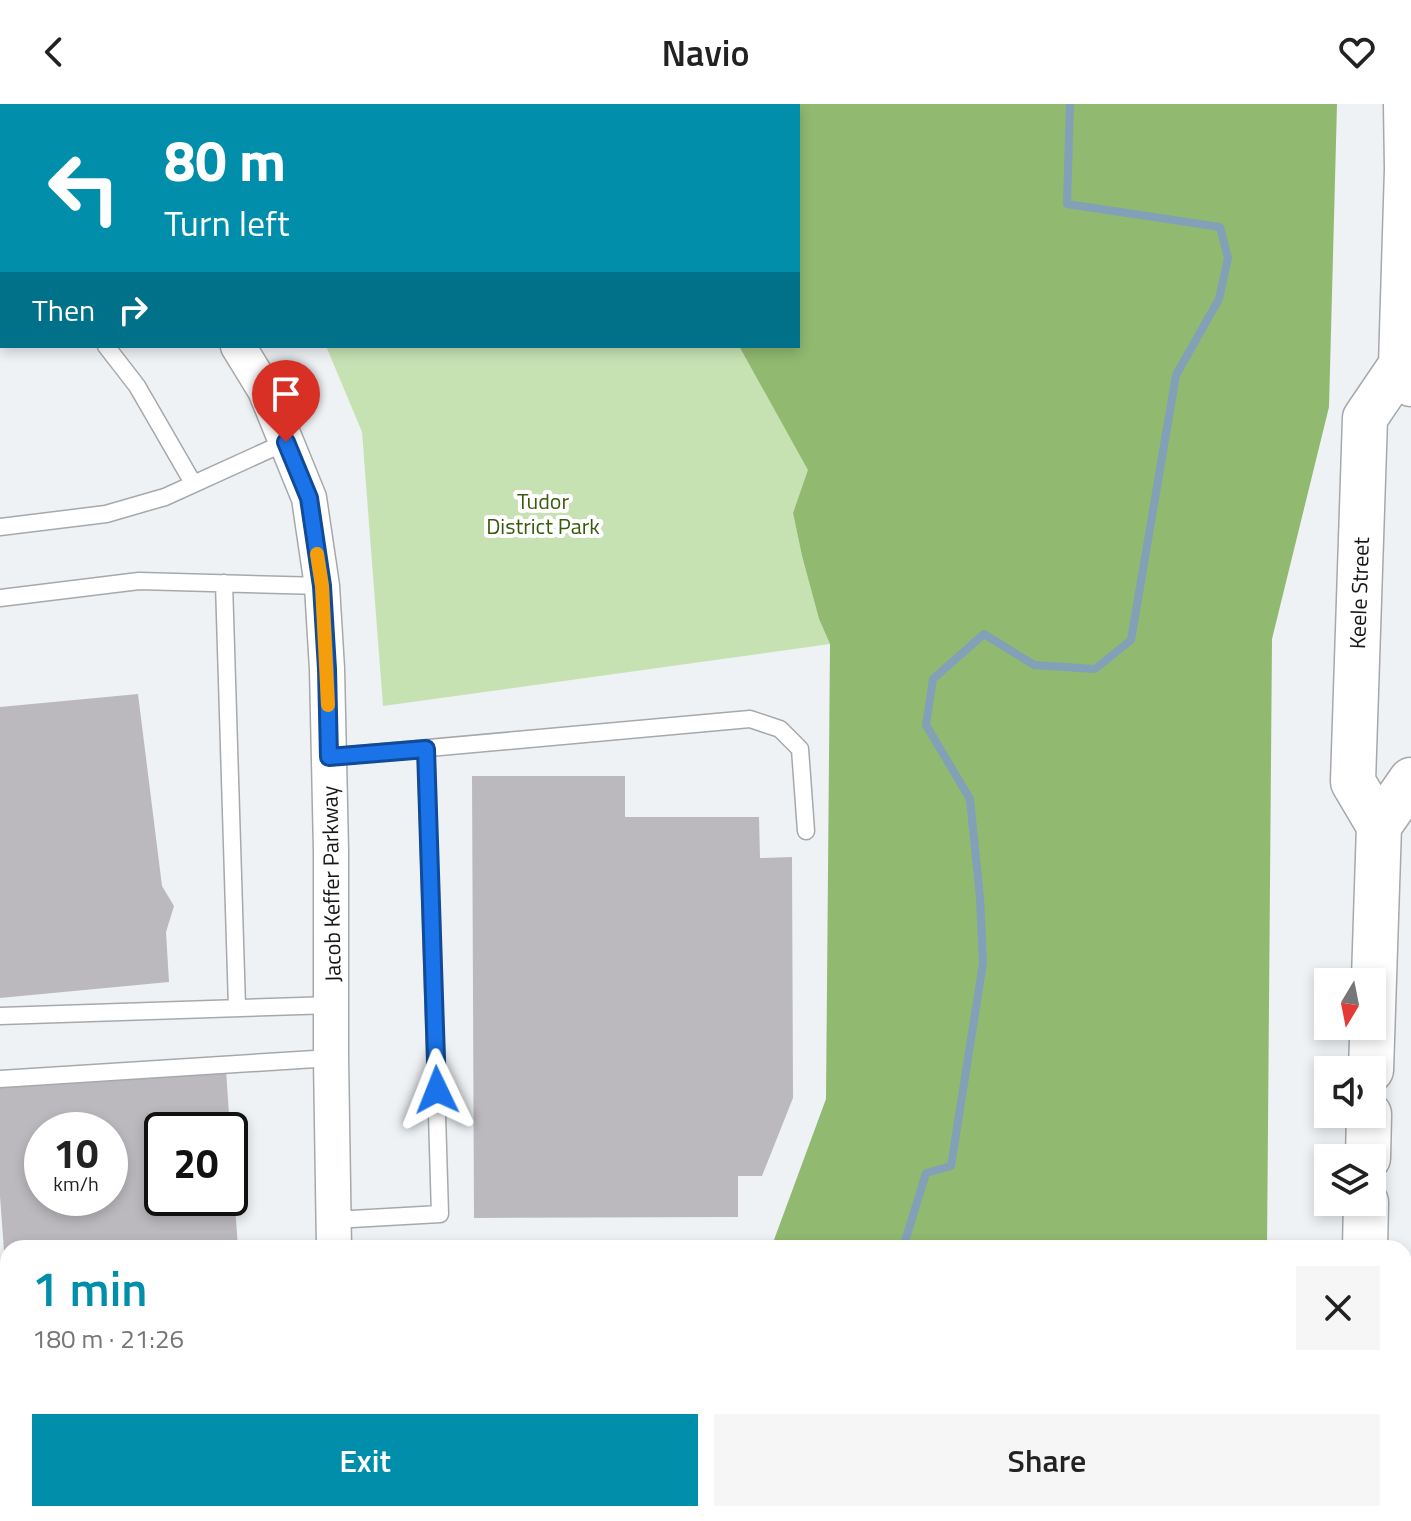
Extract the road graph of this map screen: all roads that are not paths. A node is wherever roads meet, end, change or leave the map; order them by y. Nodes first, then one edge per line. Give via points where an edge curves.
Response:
1 (1406, 104) edge
2 (1409, 169) edge
3 (108, 348) edge
4 (239, 348) edge
5 (1406, 374) edge
6 (286, 442) junction
7 (193, 483) junction
8 (0, 527) edge
9 (224, 583) junction
10 (322, 586) junction
11 (0, 598) edge
12 (426, 749) junction
13 (329, 757) junction
14 (1411, 780) edge
15 (1379, 826) junction
16 (806, 831) dead end
17 (332, 1005) junction
18 (237, 1007) junction
19 (0, 1016) edge
20 (1371, 1056) edge
21 (331, 1058) junction
22 (0, 1079) edge
23 (1366, 1216) edge
24 (334, 1234) edge
25 (1365, 1240) edge

1 - 2 main road, Keele Street
2 - 5 main road, Keele Street
3 - 7 lane via 137,386
4 - 6 street, Jacob Keffer Parkway via 265,390
5 - 15 main road, Keele Street via 1365,418 1353,782
6 - 7 lane
6 - 10 street, Jacob Keffer Parkway via 309,498
7 - 8 lane via 106,514
9 - 10 lane
9 - 11 lane via 139,581
9 - 18 lane
10 - 13 street, Jacob Keffer Parkway
12 - 13 lane
12 - 16 lane via 750,719 780,729 800,749
12 - 24 lane via 440,1214
13 - 17 street, Jacob Keffer Parkway
14 - 15 main road
15 - 20 main road
17 - 18 lane
17 - 21 street, Jacob Keffer Parkway
18 - 19 lane
21 - 22 lane
21 - 24 street, Jacob Keffer Parkway
23 - 25 main road

